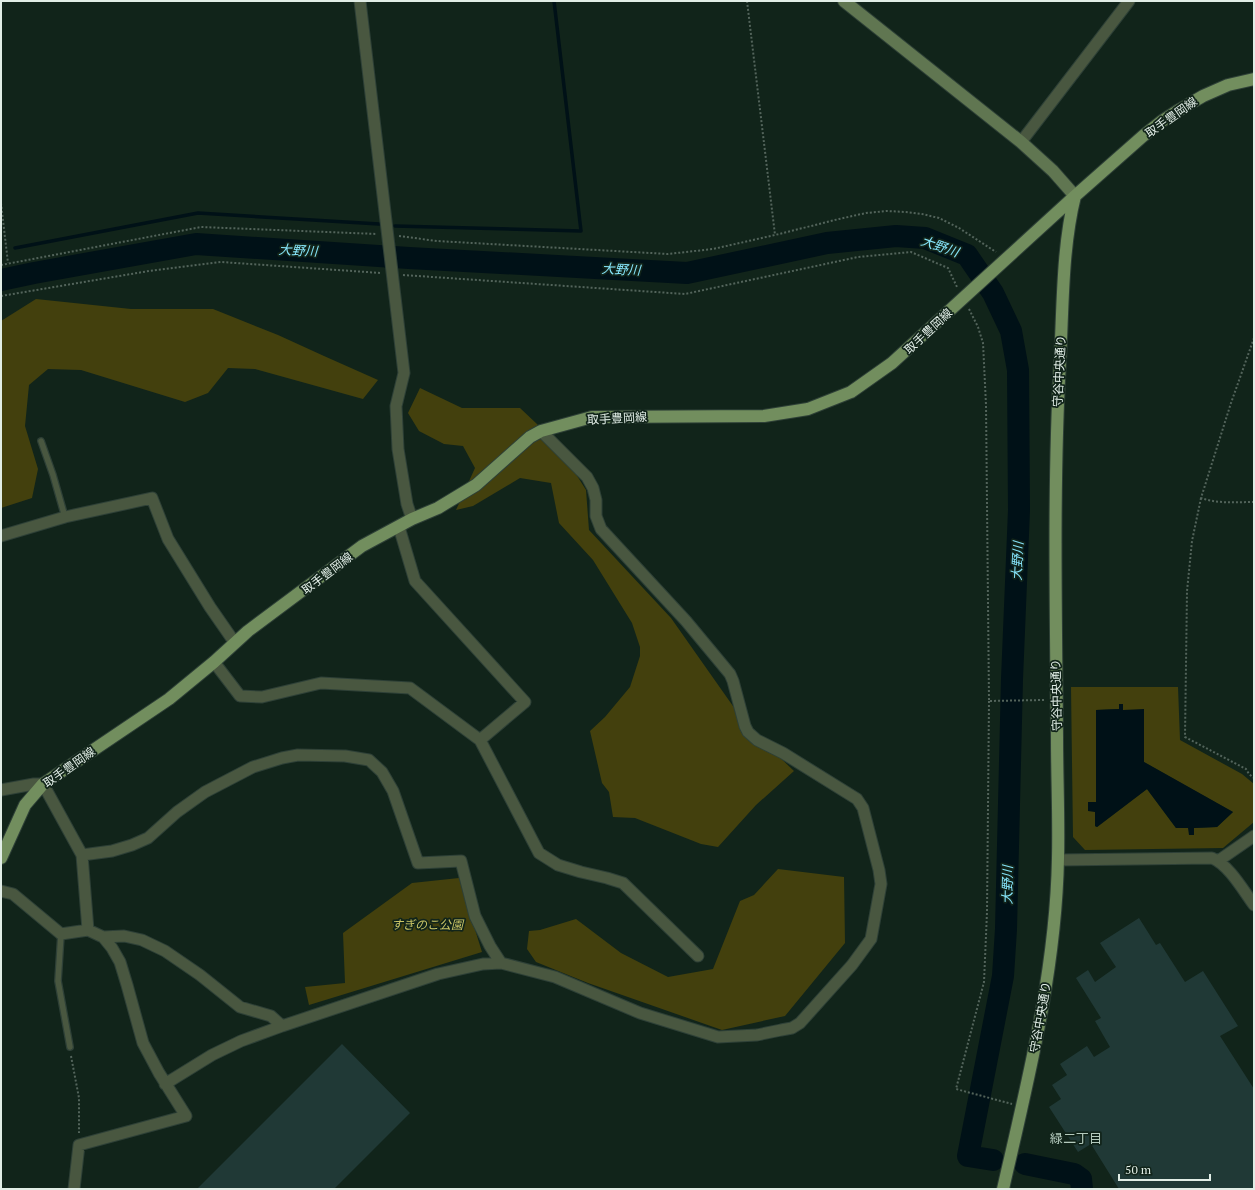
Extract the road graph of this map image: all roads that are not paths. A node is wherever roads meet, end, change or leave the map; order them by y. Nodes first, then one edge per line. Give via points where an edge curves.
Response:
1 (360, 1) edge
2 (844, 1) edge
3 (1129, 1) edge
4 (1254, 79) edge
5 (1021, 142) junction
6 (1075, 196) junction
7 (541, 431) junction
8 (41, 441) dead end
9 (64, 517) junction
10 (412, 519) junction
11 (399, 527) junction
12 (1, 536) edge
13 (235, 643) junction
14 (214, 662) junction
15 (480, 740) junction
16 (43, 784) junction
17 (1, 790) edge
18 (1254, 836) edge
19 (82, 855) junction
20 (1, 858) edge
21 (1058, 860) junction
22 (1218, 861) junction
23 (1, 890) edge
24 (1254, 905) edge
25 (88, 930) junction
26 (61, 934) junction
27 (103, 937) junction
28 (698, 956) dead end
29 (501, 963) junction
30 (282, 1026) junction
31 (70, 1047) road end
32 (165, 1084) junction
33 (74, 1189) edge
34 (1003, 1189) edge

1 - 10 street via 404,373 396,406 398,449
2 - 5 street
3 - 5 street
4 - 6 main road, 取手豊岡線 via 1203,96 1179,110 1143,136
5 - 6 street via 1053,171
6 - 7 main road, 取手豊岡線 via 892,364 851,392 808,408 764,416 592,417
6 - 21 main road, 守谷中央通り via 1064,273 1057,408 1055,532
7 - 10 main road, 取手豊岡線 via 530,437 476,485 438,508
7 - 29 street via 587,477 593,488 596,516 601,529 686,621 730,674 748,732 757,740 783,753 857,799 862,808 881,884 871,939 852,965 800,1023 792,1028 718,1037 640,1013 555,977
8 - 9 lane
9 - 12 street
9 - 13 street via 152,498 168,539
10 - 11 main road, 取手豊岡線
11 - 13 main road, 取手豊岡線 via 362,546
11 - 15 street via 415,581 525,702
13 - 14 main road, 取手豊岡線
14 - 15 street via 240,696 262,697 321,683 410,688
14 - 16 main road, 取手豊岡線 via 169,699
15 - 28 street via 539,853 558,865 623,883
16 - 17 street
16 - 19 street
16 - 20 main road, 取手豊岡線 via 25,805
18 - 22 street
19 - 25 street
19 - 29 street via 132,846 148,838 205,792 253,767 298,755 345,756 368,760 382,772 392,791 418,863 461,861 475,916
21 - 22 street via 1212,858
21 - 34 main road, 守谷中央通り via 1052,950 1031,1069
22 - 24 street via 1236,879
23 - 26 street via 13,894
25 - 26 street
25 - 27 street
26 - 31 lane via 58,981
27 - 30 street via 124,936 142,940 165,951 240,1007 271,1016
27 - 32 street via 120,962 143,1043
29 - 30 street via 438,974
30 - 32 street via 212,1055
32 - 33 street via 186,1116 79,1145

